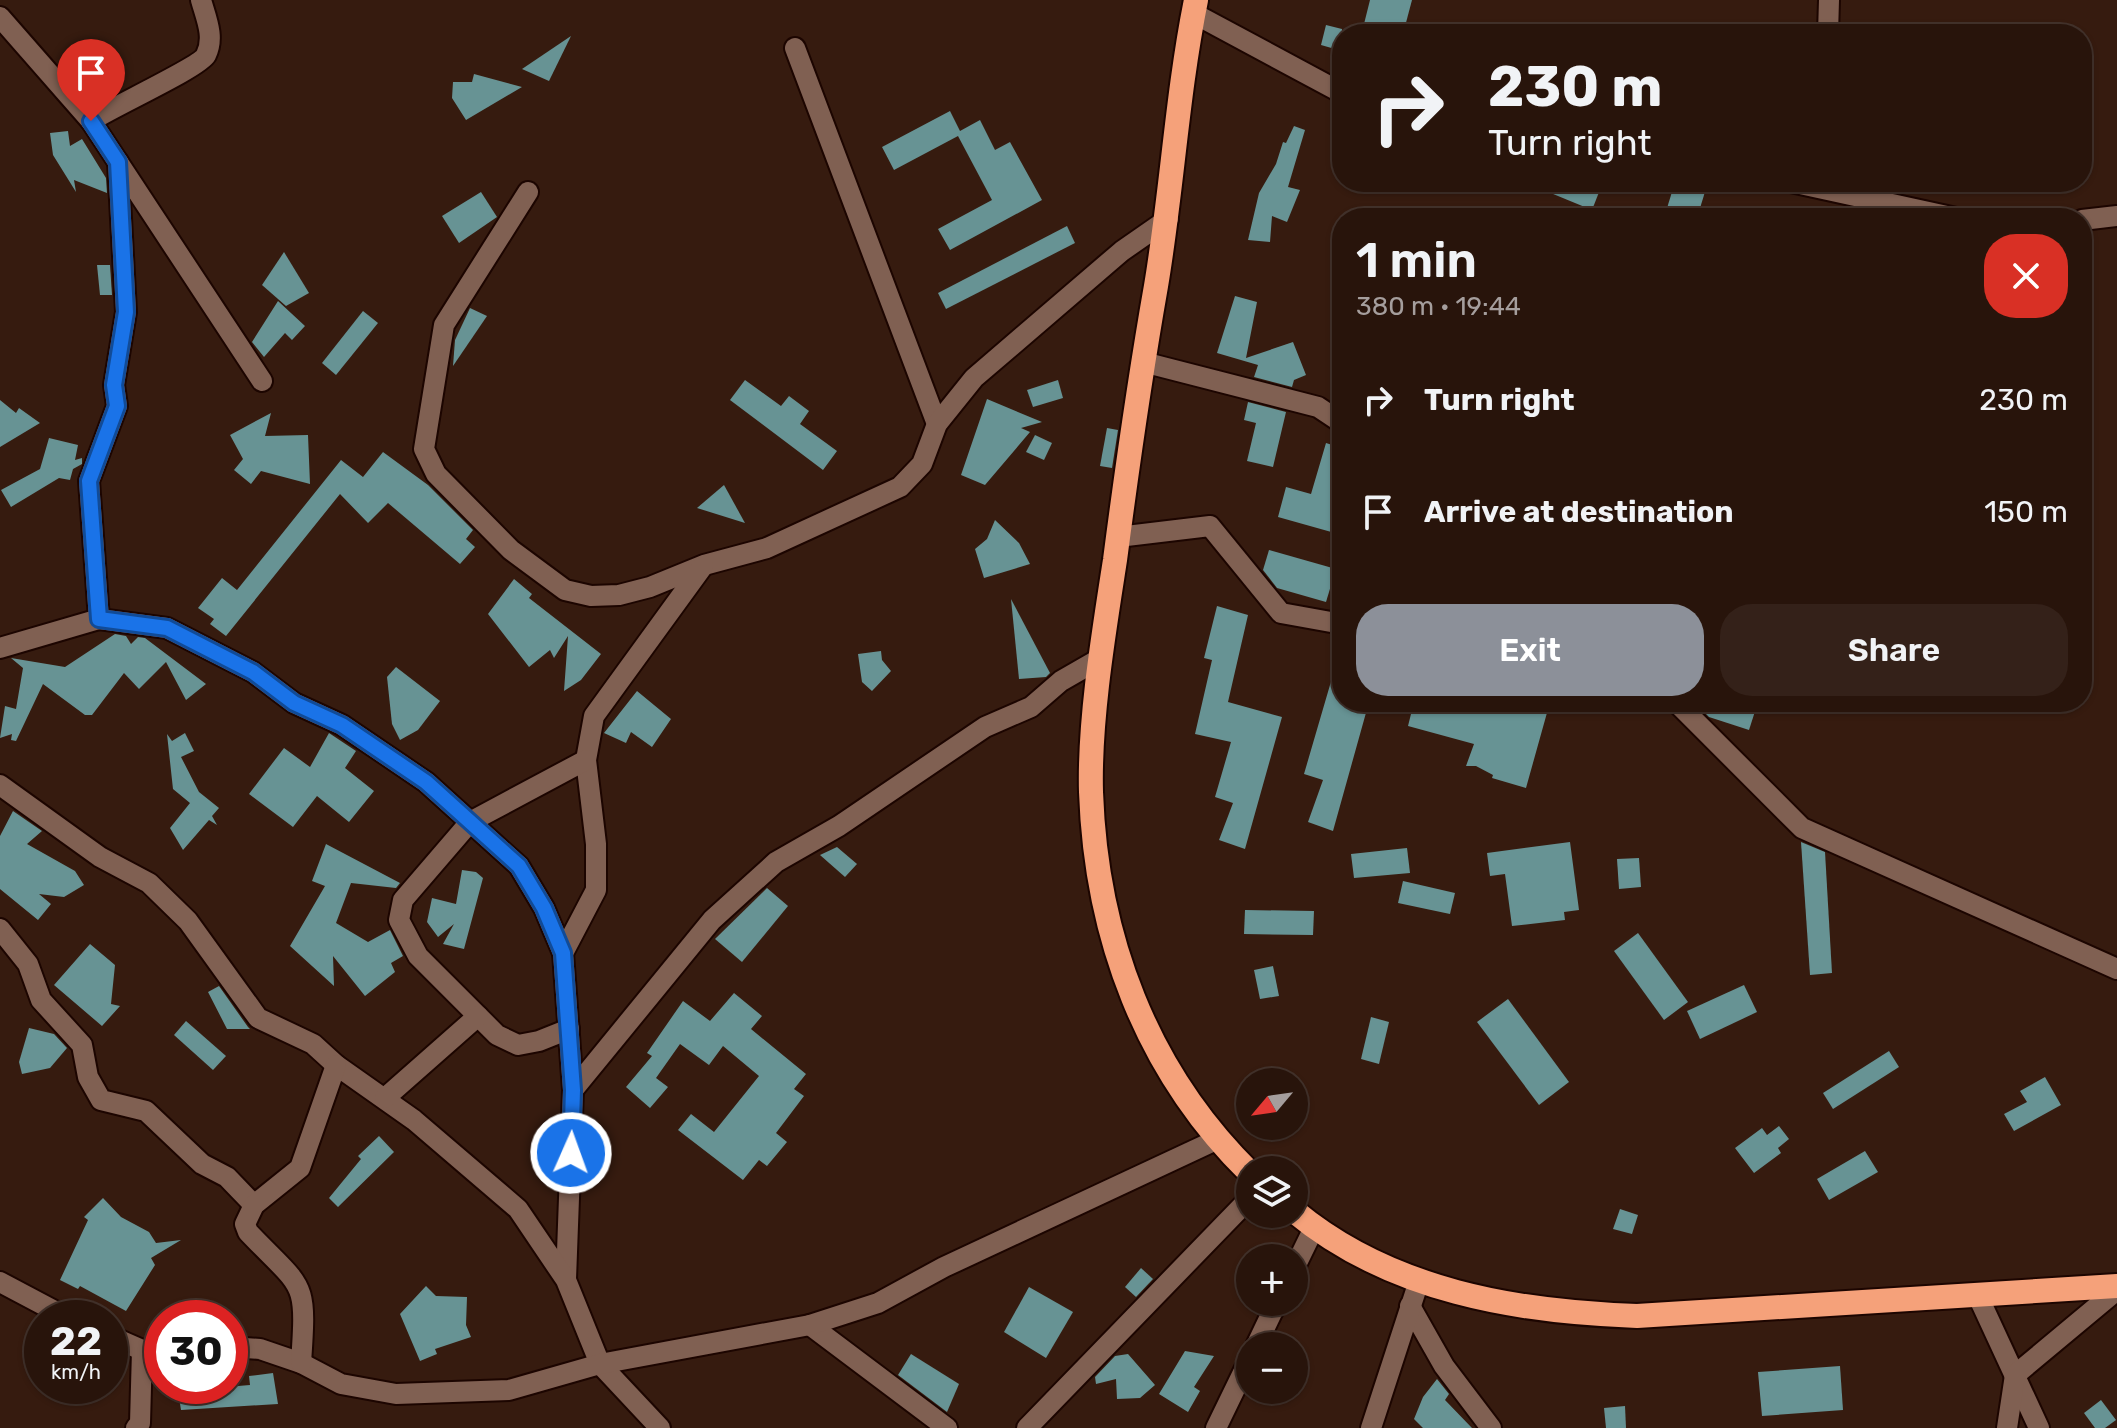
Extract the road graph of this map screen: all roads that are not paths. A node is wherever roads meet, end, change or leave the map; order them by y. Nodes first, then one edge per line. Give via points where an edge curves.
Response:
1 (201, 0) edge
2 (1829, 0) edge
3 (1194, 6) edge
4 (0, 17) edge
5 (1828, 24) edge
6 (795, 48) dead end
7 (1332, 87) edge
8 (91, 121) junction
9 (118, 162) junction
10 (528, 192) dead end
11 (1837, 192) edge
12 (1910, 208) edge
13 (2117, 216) edge
14 (1168, 219) junction
15 (2092, 219) edge
16 (1143, 362) junction
17 (262, 381) dead end
18 (1332, 416) edge
19 (937, 424) junction
20 (1118, 537) junction
21 (704, 565) junction
22 (99, 619) junction
23 (1332, 622) edge
24 (0, 648) edge
25 (1101, 658) junction
26 (1686, 712) edge
27 (586, 760) junction
28 (0, 785) edge
29 (470, 822) junction
30 (0, 929) edge
31 (563, 953) junction
32 (2117, 969) edge
33 (478, 1016) junction
34 (569, 1029) junction
35 (336, 1065) junction
36 (573, 1090) junction
37 (385, 1098) junction
38 (1216, 1140) junction
39 (1236, 1159) edge
40 (254, 1205) junction
41 (1236, 1212) edge
42 (1308, 1223) edge
43 (1314, 1228) junction
44 (1306, 1244) edge
45 (566, 1280) junction
46 (1419, 1281) junction
47 (0, 1282) edge
48 (2117, 1288) edge
49 (1977, 1294) junction
50 (34, 1300) edge
51 (1410, 1306) junction
52 (810, 1325) junction
53 (248, 1348) edge
54 (301, 1363) junction
55 (600, 1364) junction
56 (2015, 1375) junction
57 (1236, 1387) edge
58 (144, 1398) edge
59 (136, 1428) edge
60 (660, 1428) edge
61 (947, 1428) edge
62 (1027, 1428) edge
63 (1216, 1428) edge
64 (1371, 1428) edge
65 (1491, 1428) edge
66 (2007, 1428) edge
67 (2039, 1428) edge

1 - 8 street via 210,33 205,57
2 - 5 street
3 - 7 street
3 - 14 highway
4 - 8 street
6 - 19 street
8 - 9 street
9 - 17 street
9 - 22 street via 126,312 114,385 117,406 89,481
10 - 21 street via 444,325 424,449 430,462 511,550 565,590 619,595
11 - 12 street
13 - 15 street
14 - 16 highway
14 - 19 street via 1122,251 974,378
16 - 18 street via 1318,407
16 - 20 highway
19 - 21 street via 922,464 900,487 794,538
20 - 23 street via 1210,526 1281,613
20 - 25 highway
21 - 27 street via 604,697 594,716
22 - 24 street
22 - 29 street via 167,628 209,647 294,703 366,741 426,782
25 - 36 street via 1061,681 1031,707 985,727 776,862 712,920
25 - 38 highway via 1091,790 1098,881 1136,1011
26 - 32 street via 1802,828
27 - 29 street
27 - 31 street via 596,890
28 - 35 street via 100,857 149,883 188,921 258,1018 313,1044
29 - 31 street via 519,866
29 - 33 street via 403,900 399,920 418,956
30 - 40 street via 28,964 41,1000 82,1045 88,1077 101,1100 146,1111
31 - 34 street
33 - 34 street via 497,1035 518,1045
33 - 37 street
34 - 36 street
35 - 37 street
35 - 40 street via 300,1168
36 - 45 street
37 - 45 street via 518,1209
38 - 39 highway
38 - 52 street via 878,1303
40 - 54 street via 248,1232 288,1270 303,1298
41 - 62 street
42 - 43 highway
43 - 44 street
43 - 46 highway
45 - 55 street
46 - 49 highway via 1491,1302 1557,1313 1637,1316
46 - 51 street
47 - 50 street
48 - 49 highway
48 - 56 street
49 - 56 street
51 - 64 street
51 - 65 street via 1444,1366
52 - 55 street
52 - 61 street
53 - 54 street
54 - 55 street via 341,1384 396,1394 450,1395 509,1390
55 - 60 street
56 - 66 street
56 - 67 street
57 - 63 street
58 - 59 street

